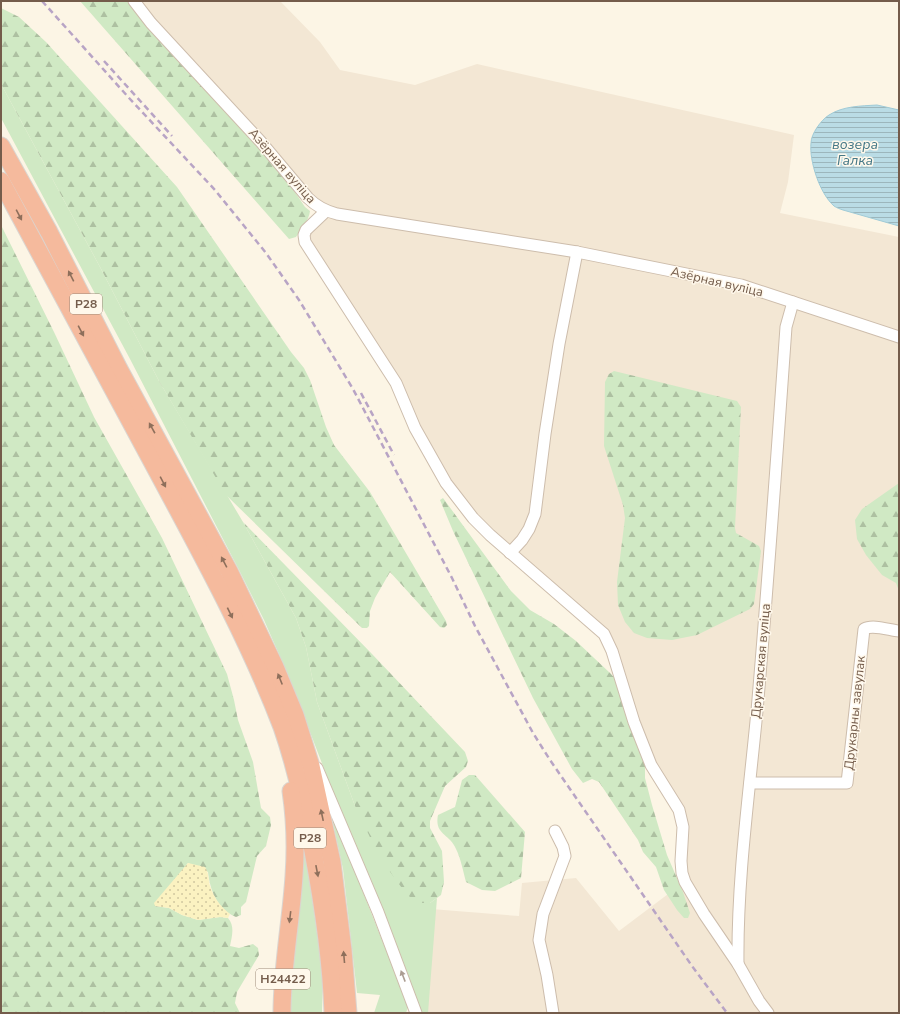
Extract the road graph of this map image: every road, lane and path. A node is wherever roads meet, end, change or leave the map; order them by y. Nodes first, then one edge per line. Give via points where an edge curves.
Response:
1 (134, 1) edge
2 (1, 146) edge
3 (1, 181) edge
4 (326, 211) junction
5 (577, 252) junction
6 (793, 302) junction
7 (899, 337) edge
8 (510, 553) junction
9 (899, 631) edge
10 (264, 686) junction
11 (295, 716) junction
12 (750, 783) junction
13 (555, 831) dead end
14 (738, 964) junction
15 (340, 996) junction
16 (282, 1013) edge
17 (333, 1013) edge
18 (348, 1013) edge
19 (416, 1013) edge
20 (553, 1013) edge
21 (768, 1013) edge

1 - 4 street, Азёрная вуліца via 308,198
11 -> 2 highway, Р28 via 275,666 229,571
3 -> 10 highway, Р28 via 201,553
4 - 5 street, Азёрная вуліца
4 - 8 street via 306,230 305,242 396,383 415,428 446,483 473,518
5 - 6 street, Азёрная вуліца via 740,285
5 - 8 street via 559,344 535,514 522,540
6 - 7 street, Азёрная вуліца
6 - 12 street, Друкарская вуліца via 786,327
8 - 14 street via 604,634 651,765 679,810 683,827 681,861 684,882
9 - 12 street, Друкарны завулак via 873,627 864,629 847,783
10 -> 15 highway, Р28 via 282,727 304,805
10 -> 16 highway, Н24422 via 289,777 293,810 294,875 284,965
15 -> 11 highway, Р28 via 343,950 332,862 311,766
19 -> 11 street via 378,912
12 - 14 street, Друкарская вуліца via 738,926
13 - 20 street via 565,856 543,914 539,940
14 - 21 street, Друкарская вуліца
15 - 17 highway, Р28
15 - 18 highway, Р28

